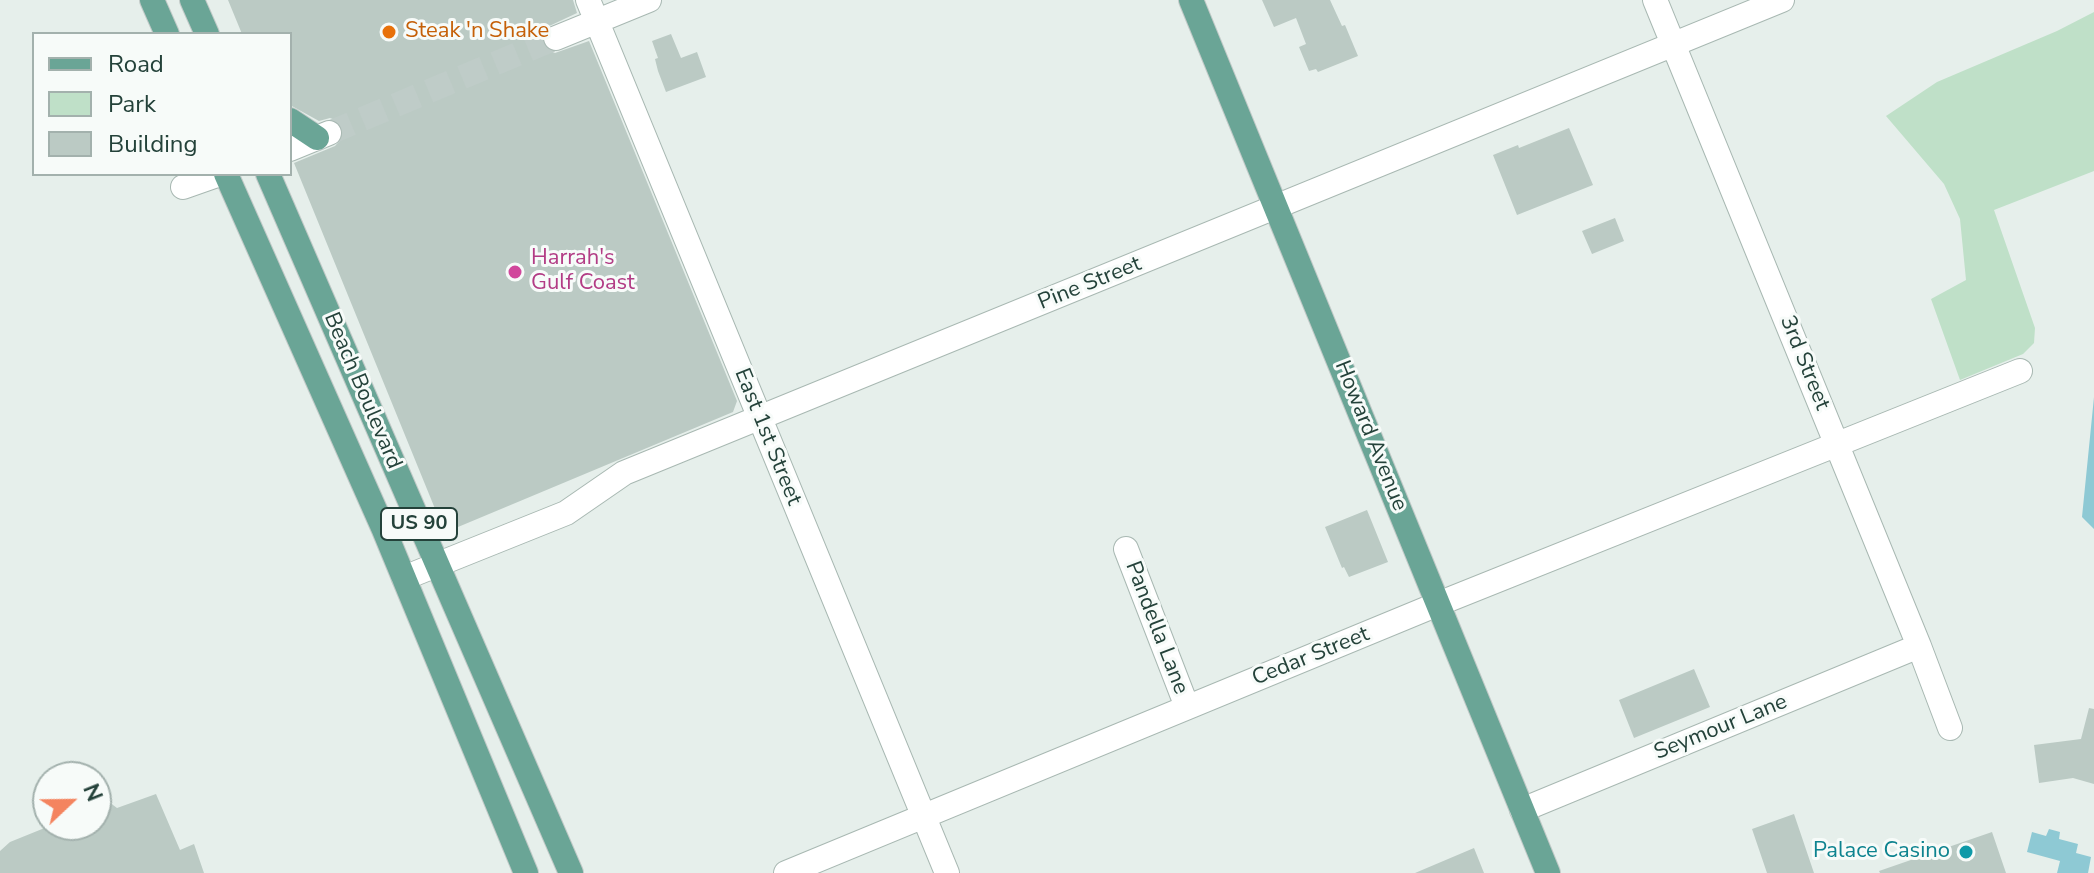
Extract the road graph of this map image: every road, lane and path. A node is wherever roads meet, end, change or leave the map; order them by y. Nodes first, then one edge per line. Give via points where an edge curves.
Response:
1 (152, 0) edge
2 (192, 0) edge
3 (649, 0) edge
4 (1191, 0) edge
5 (1655, 0) edge
6 (1782, 0) edge
7 (592, 11) edge
8 (166, 32) edge
9 (206, 32) edge
10 (556, 38) tunnel mouth
11 (1673, 46) junction
12 (292, 121) edge
13 (323, 136) joint
14 (292, 148) edge
15 (217, 176) edge
16 (224, 176) edge
17 (269, 176) edge
18 (183, 187) dead end
19 (1276, 208) junction
20 (2020, 371) dead end
21 (760, 419) junction
22 (1837, 443) junction
23 (1126, 549) dead end
24 (437, 565) junction
25 (404, 578) junction
26 (1438, 604) junction
27 (1919, 646) junction
28 (1187, 707) junction
29 (1950, 728) dead end
30 (1522, 810) junction
31 (923, 816) junction
32 (526, 873) edge
33 (571, 873) edge
34 (786, 873) edge
35 (947, 873) edge
36 (1548, 873) edge

1 - 8 main road
2 - 9 main road
3 - 7 street
4 - 19 main road, Howard Avenue
5 - 11 street, 3rd Street
6 - 11 street, Pine Street
7 - 10 street
7 - 21 street, East 1st Street
11 - 19 street, Pine Street
11 - 22 street, 3rd Street
12 - 13 main road
13 - 14 street
15 - 18 street
16 - 25 main road, Beach Boulevard / US 90
17 - 24 main road, Beach Boulevard / US 90
19 - 21 street, Pine Street
19 - 26 main road, Howard Avenue
20 - 22 street, Cedar Street
21 - 24 street, Pine Street via 624,473 566,513
21 - 31 street, East 1st Street
22 - 26 street, Cedar Street
22 - 27 street, 3rd Street
23 - 28 street, Pandella Lane
24 - 25 street, Pine Street
24 - 33 main road, Beach Boulevard / US 90
25 - 32 main road, Beach Boulevard / US 90
26 - 28 street, Cedar Street
26 - 30 main road, Howard Avenue
27 - 29 street, 3rd Street
27 - 30 street, Seymour Lane
28 - 31 street, Cedar Street
30 - 36 main road, Howard Avenue
31 - 34 street, Cedar Street
31 - 35 street, East 1st Street

